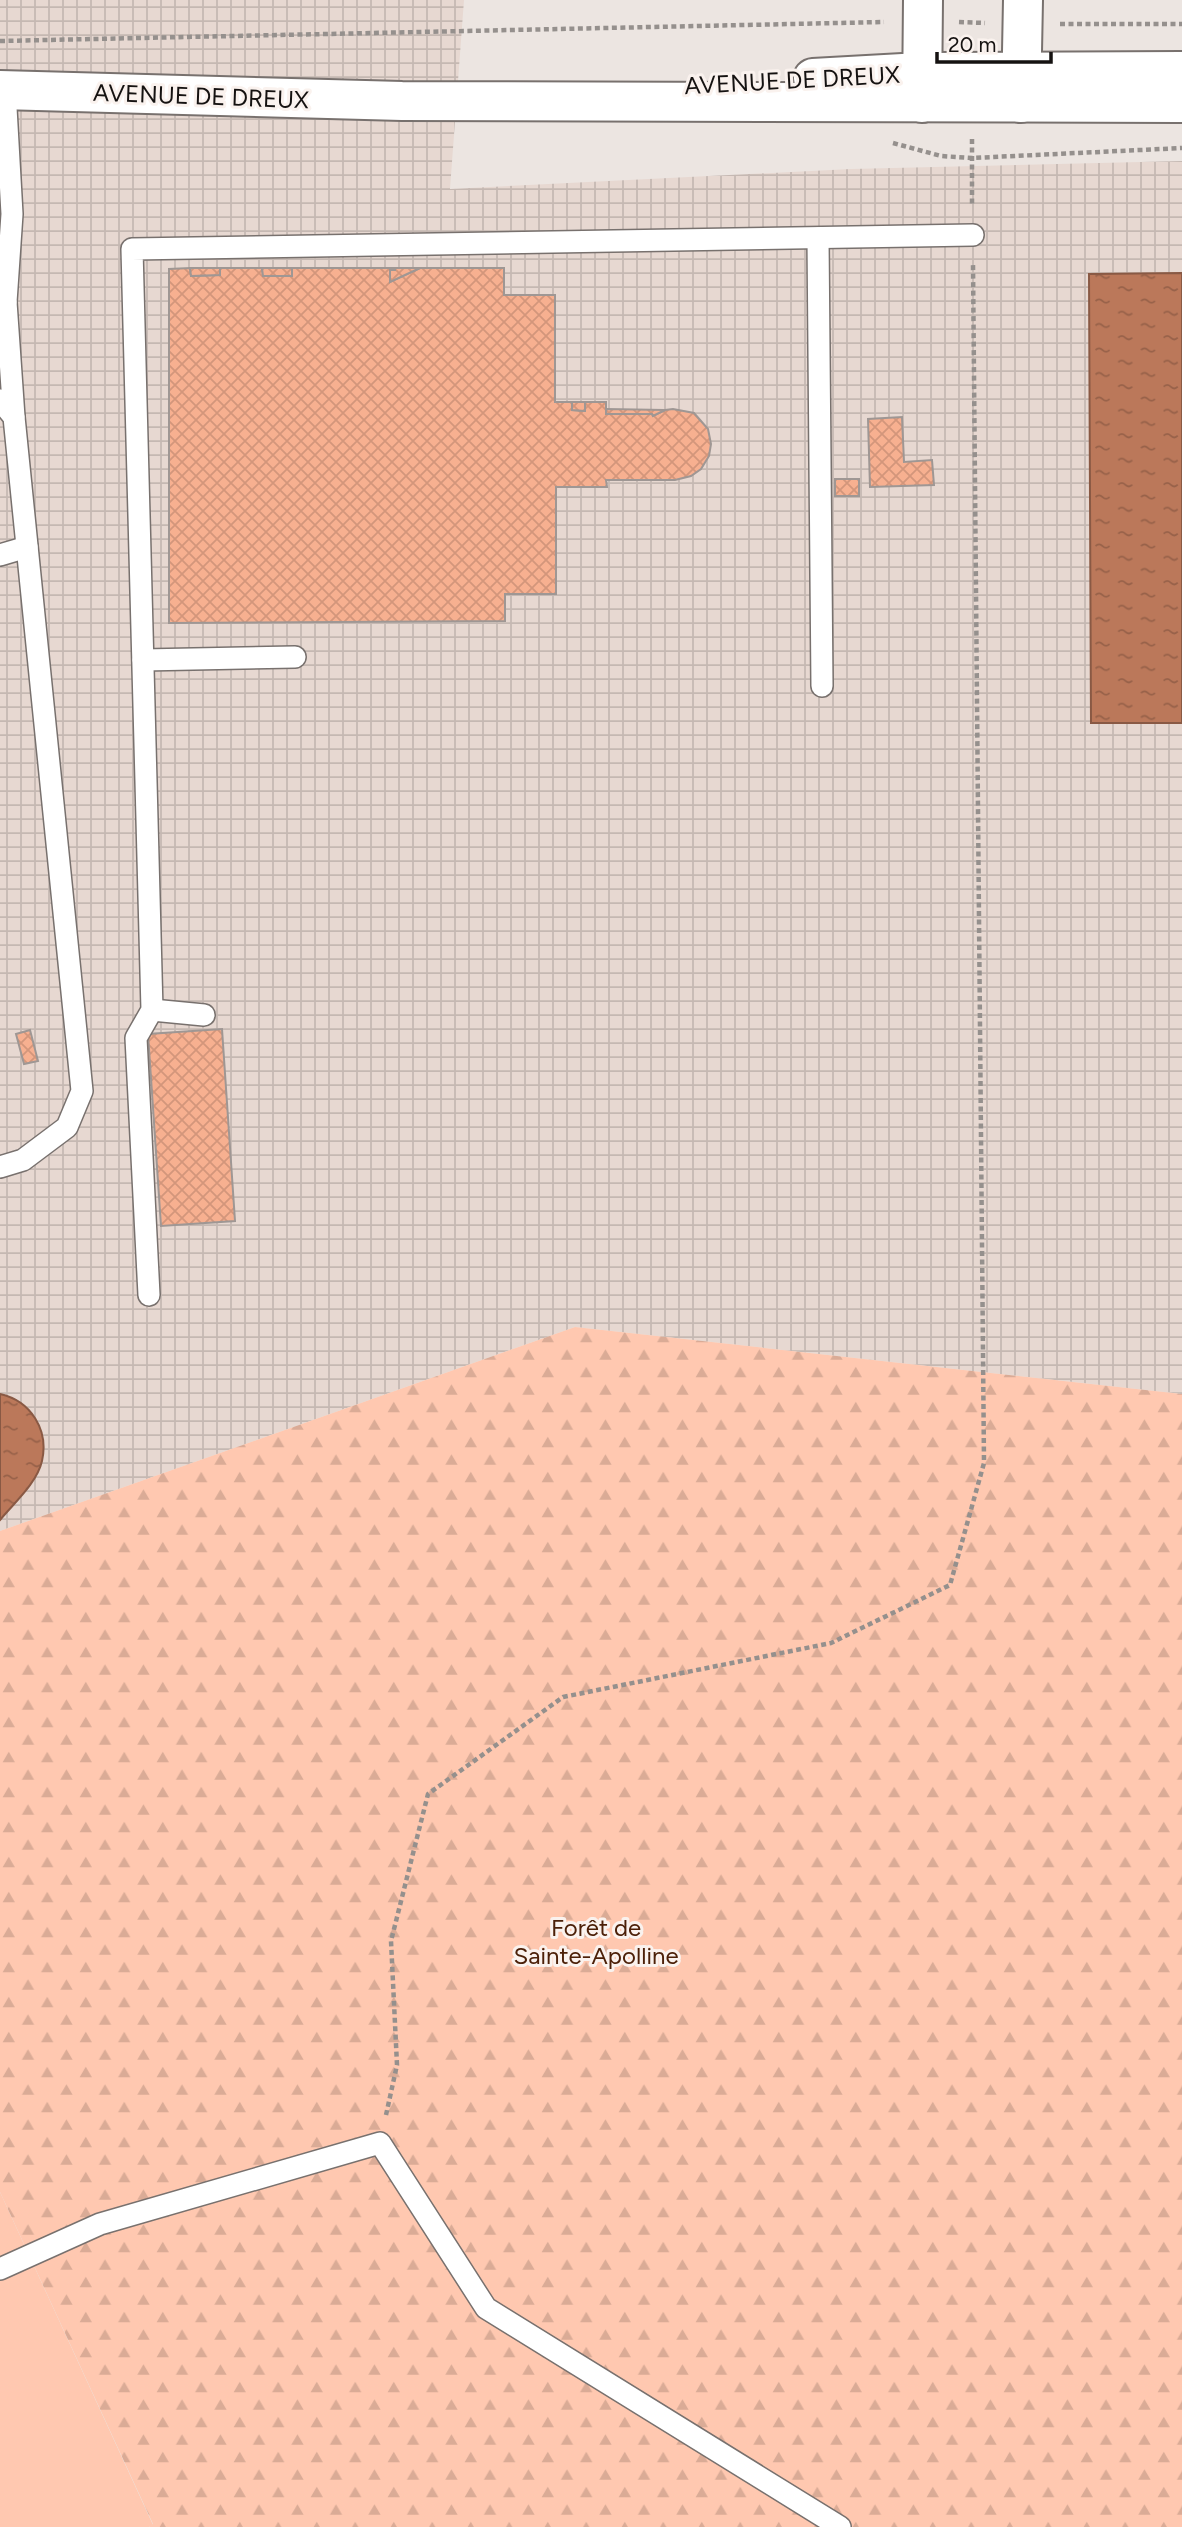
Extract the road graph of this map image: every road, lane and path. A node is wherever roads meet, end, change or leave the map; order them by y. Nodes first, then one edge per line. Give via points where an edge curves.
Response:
1 (923, 11) edge
2 (1023, 12) edge
3 (1182, 24) edge
4 (0, 41) edge
5 (1182, 71) edge
6 (922, 87) junction
7 (1022, 88) junction
8 (3, 90) edge
9 (971, 103) junction
10 (1182, 103) edge
11 (973, 236) junction
12 (818, 238) junction
13 (3, 306) edge
14 (0, 400) edge
15 (14, 417) junction
16 (27, 547) junction
17 (0, 555) edge
18 (295, 657) dead end
19 (143, 660) junction
20 (822, 686) dead end
21 (152, 1010) junction
22 (204, 1015) dead end
23 (0, 1167) edge
24 (149, 1295) dead end
25 (380, 2143) junction
26 (0, 2269) edge
27 (841, 2527) edge

1 - 2 path
1 - 4 path
1 - 6 main road
2 - 3 path
2 - 7 main road
5 - 7 main road, AVENUE DE DREUX
6 - 7 main road, AVENUE DE DREUX
6 - 8 main road, AVENUE DE DREUX via 402,101
6 - 9 main road, AVENUE DE DREUX
7 - 9 main road, AVENUE DE DREUX
7 - 10 main road, AVENUE DE DREUX
8 - 13 lane via 12,214
9 - 11 path
11 - 12 lane
11 - 25 path via 984,1462 950,1586 831,1643 563,1697 428,1794 391,1941 397,2065
12 - 19 lane via 132,249
12 - 20 lane
13 - 15 lane
14 - 15 lane
15 - 16 lane
16 - 17 lane
16 - 23 lane via 82,1091 67,1127 23,1160
18 - 19 lane
19 - 21 lane
21 - 22 lane
21 - 24 lane via 136,1038
25 - 26 lane via 100,2224
25 - 27 lane via 486,2308

